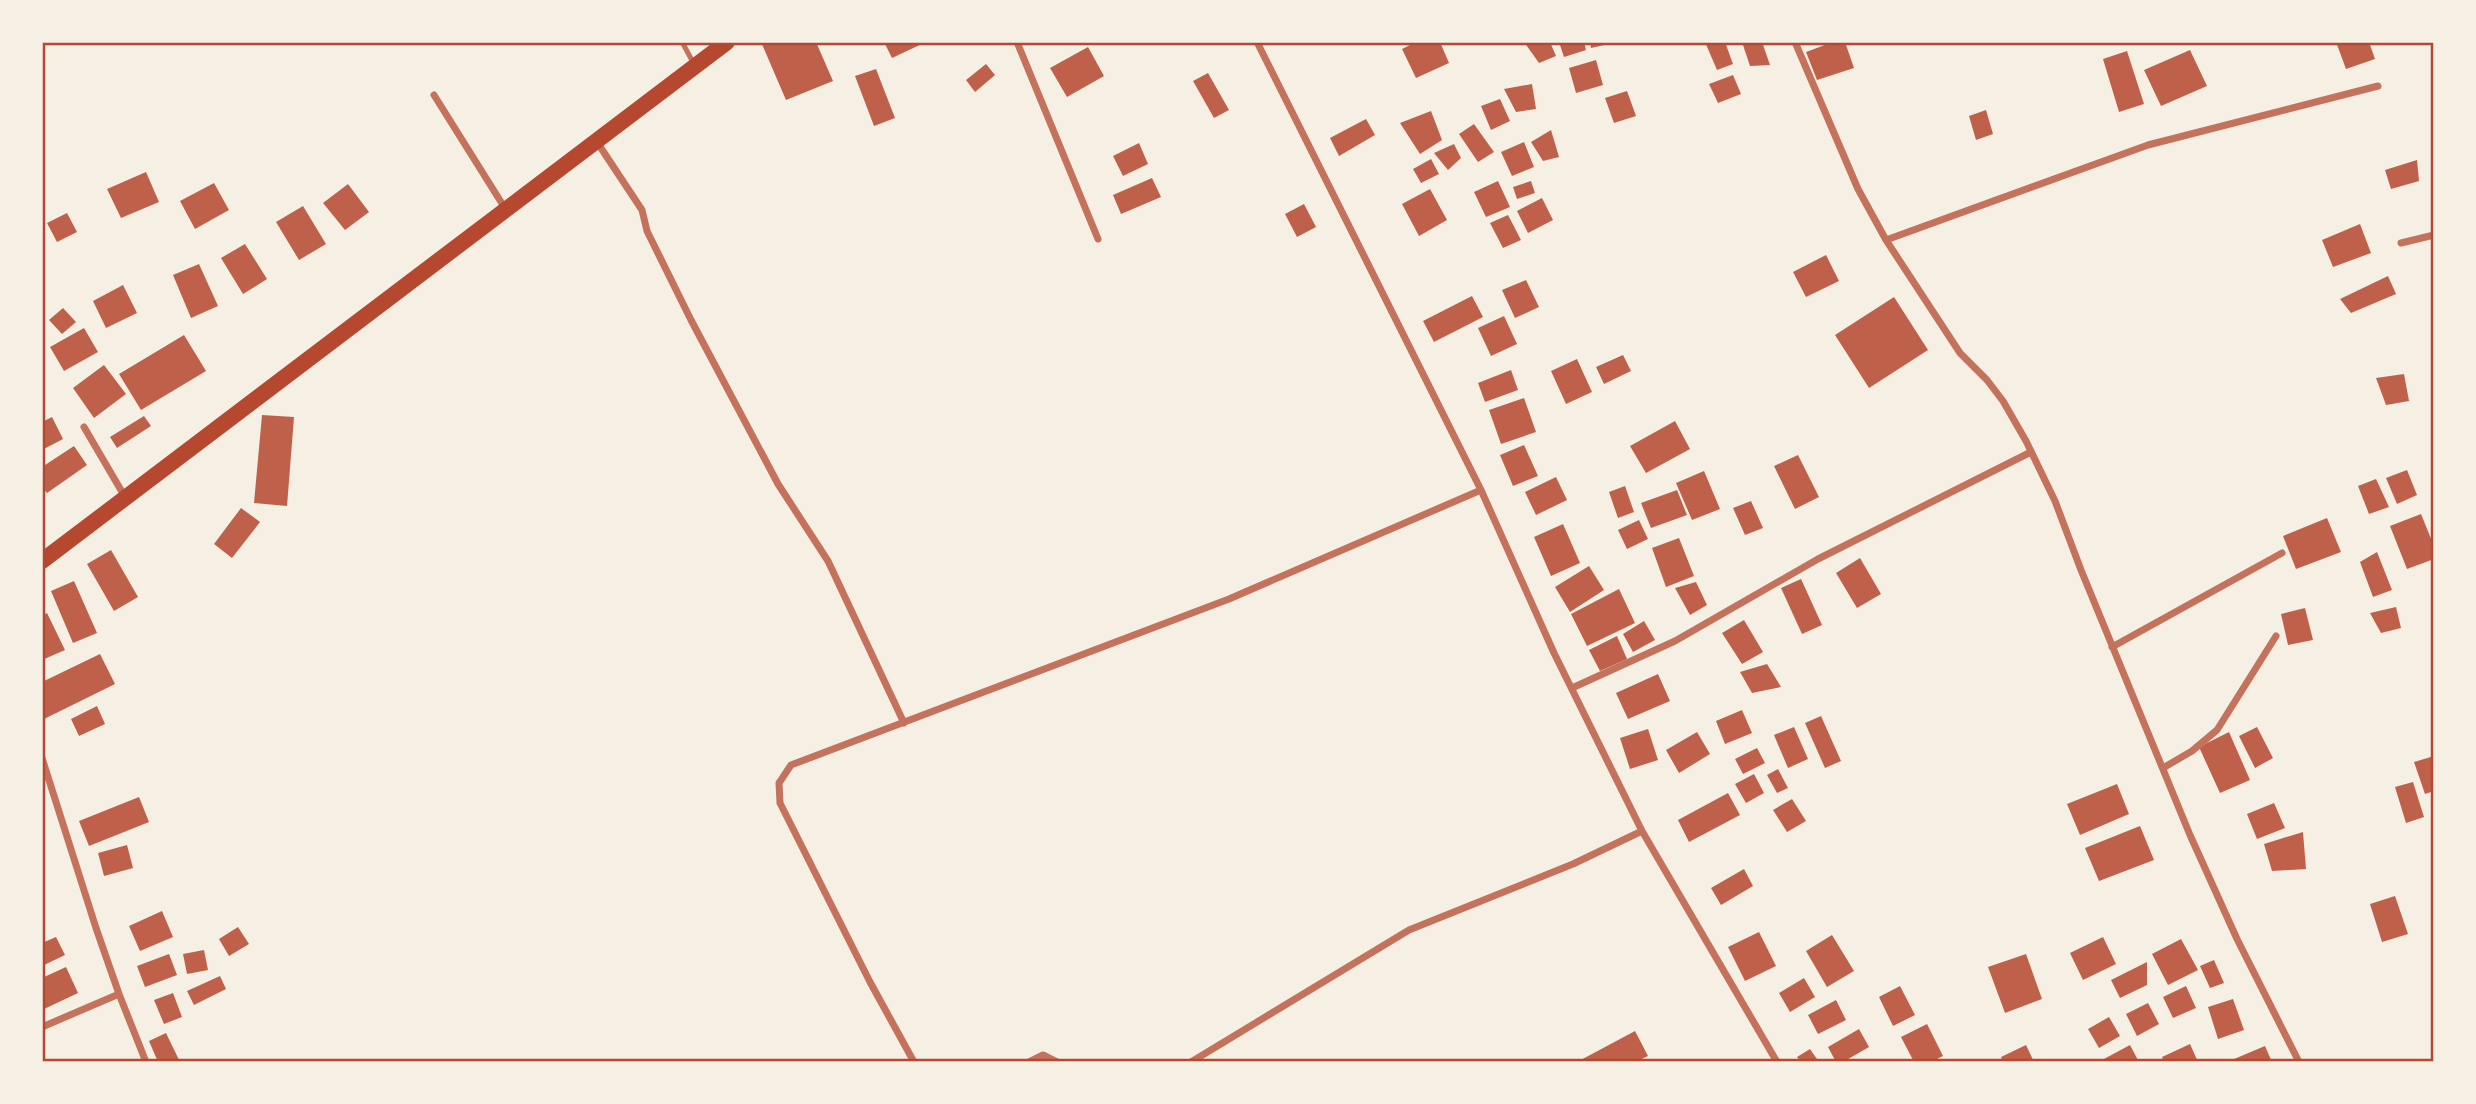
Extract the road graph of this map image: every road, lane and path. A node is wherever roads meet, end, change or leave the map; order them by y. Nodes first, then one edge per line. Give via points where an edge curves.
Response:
1 (682, 42) edge
2 (727, 42) edge
3 (1017, 42) edge
4 (1257, 42) edge
5 (1795, 42) edge
6 (695, 66) junction
7 (2378, 86) dead end
8 (434, 95) dead end
9 (597, 142) junction
10 (507, 210) junction
11 (2434, 234) edge
12 (1098, 239) dead end
13 (1886, 240) junction
14 (2401, 243) dead end
15 (84, 427) dead end
16 (2031, 453) junction
17 (1481, 490) junction
18 (125, 498) junction
19 (2281, 553) dead end
20 (42, 561) edge
21 (2276, 636) dead end
22 (2112, 647) junction
23 (1572, 688) junction
24 (904, 723) junction
25 (42, 758) edge
26 (2163, 768) junction
27 (1642, 831) junction
28 (119, 994) junction
29 (42, 1027) edge
30 (146, 1062) edge
31 (914, 1062) edge
32 (1029, 1062) edge
33 (1057, 1062) edge
34 (1192, 1062) edge
35 (1777, 1062) edge
36 (2299, 1062) edge

1 - 6 lane
2 - 6 main road
3 - 12 street
4 - 17 street
5 - 13 street via 1858,189
6 - 9 main road
7 - 13 street via 2148,145
8 - 10 street
9 - 10 main road
9 - 24 street via 642,210 647,231 691,320 778,484 828,561
10 - 18 main road
11 - 14 street
13 - 16 street via 1960,353 2003,401
15 - 18 street
16 - 22 street
16 - 23 street via 1818,559 1675,641
17 - 23 street
17 - 24 street via 1229,600
18 - 20 main road
19 - 22 street
21 - 26 street via 2217,730
22 - 26 street
23 - 27 street
24 - 31 street via 791,765 779,783 780,803
25 - 28 street
26 - 36 street via 2237,939
27 - 34 street via 1409,930
27 - 35 street
28 - 29 street
28 - 30 street
32 - 33 street via 1043,1055

